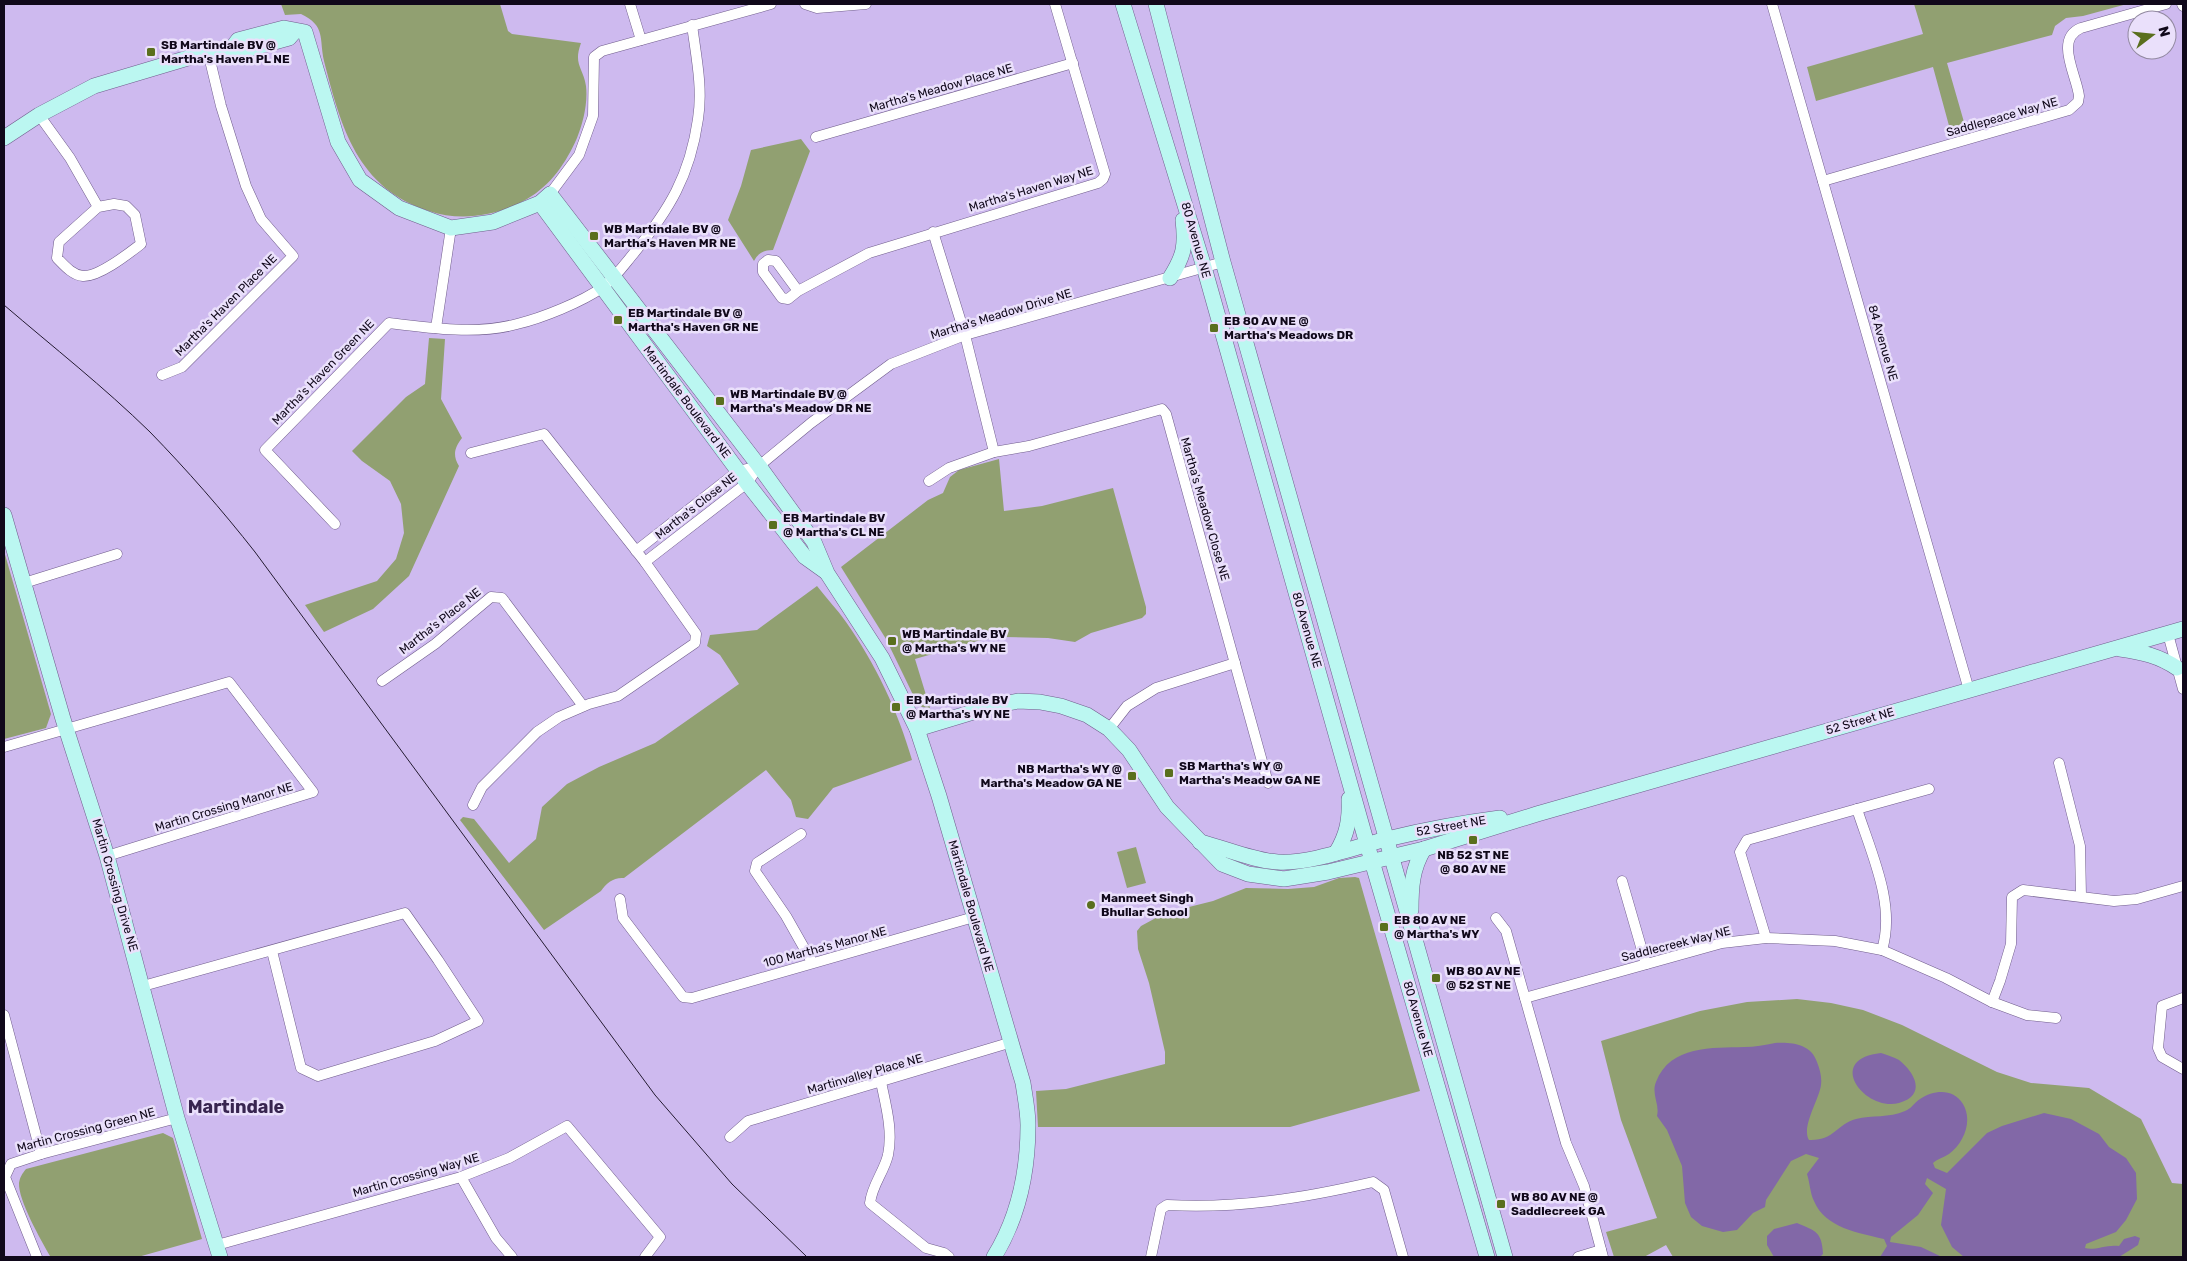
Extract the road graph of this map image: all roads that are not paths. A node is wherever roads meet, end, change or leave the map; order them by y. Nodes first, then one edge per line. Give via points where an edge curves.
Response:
1 (630, 4) edge
2 (771, 4) edge
3 (805, 4) edge
4 (866, 4) edge
5 (1055, 4) edge
6 (1123, 4) edge
7 (1156, 4) edge
8 (1772, 4) edge
9 (2166, 4) edge
10 (692, 25) junction
11 (641, 40) junction
12 (208, 52) junction
13 (1073, 63) junction
14 (39, 115) junction
15 (816, 137) dead end
16 (4, 138) edge
17 (1823, 180) junction
18 (1180, 186) junction
19 (545, 199) junction
20 (98, 207) junction
21 (451, 228) junction
22 (933, 232) junction
23 (1223, 262) junction
24 (1204, 267) junction
25 (614, 278) junction
26 (1170, 278) junction
27 (602, 288) junction
28 (798, 291) dead end
29 (436, 328) junction
30 (965, 335) junction
31 (162, 375) dead end
32 (994, 452) junction
33 (471, 453) dead end
34 (758, 466) junction
35 (743, 477) junction
36 (929, 480) dead end
37 (4, 515) edge
38 (335, 524) dead end
39 (636, 551) junction
40 (117, 554) dead end
41 (645, 562) junction
42 (827, 573) junction
43 (24, 583) junction
44 (2183, 629) edge
45 (2168, 634) junction
46 (2116, 648) junction
47 (1234, 663) junction
48 (2177, 668) junction
49 (382, 680) dead end
50 (2183, 689) edge
51 (1969, 690) junction
52 (583, 706) junction
53 (67, 729) junction
54 (917, 729) junction
55 (1109, 729) junction
56 (4, 747) edge
57 (2059, 763) dead end
58 (1347, 773) junction
59 (1268, 783) dead end
60 (1929, 789) dead end
61 (473, 805) dead end
62 (1857, 809) junction
63 (1537, 814) junction
64 (802, 834) dead end
65 (1386, 839) junction
66 (1199, 842) junction
67 (1367, 844) junction
68 (1424, 849) junction
69 (1336, 853) junction
70 (107, 856) junction
71 (1391, 857) junction
72 (1372, 862) junction
73 (1622, 881) dead end
74 (2183, 886) edge
75 (2081, 896) junction
76 (620, 899) dead end
77 (974, 917) junction
78 (1496, 918) dead end
79 (1411, 927) junction
80 (1766, 938) junction
81 (1882, 950) junction
82 (272, 951) junction
83 (812, 962) junction
84 (1646, 964) junction
85 (143, 986) junction
86 (1525, 998) junction
87 (2183, 998) edge
88 (1992, 1002) junction
89 (4, 1015) edge
90 (2056, 1018) dead end
91 (1012, 1042) junction
92 (2183, 1069) edge
93 (880, 1082) junction
94 (177, 1118) junction
95 (730, 1137) dead end
96 (41, 1154) junction
97 (461, 1177) junction
98 (218, 1251) edge
99 (929, 1253) edge
100 (1602, 1254) edge
101 (37, 1257) edge
102 (512, 1257) edge
103 (645, 1257) edge
104 (949, 1257) edge
105 (994, 1257) edge
106 (1151, 1257) edge
107 (1403, 1257) edge
108 (1487, 1257) edge
109 (1505, 1257) edge
110 (1578, 1257) edge

1 - 11 street
2 - 10 street
3 - 4 street via 817,8
5 - 13 street, Martha's Haven Way NE
6 - 18 street, 80 Avenue NE
7 - 23 street, 80 Avenue NE
8 - 17 street, 84 Avenue NE
9 - 17 street, Saddlepeace Way NE via 2081,28 2071,34 2069,54 2079,96 2078,102 2069,110
10 - 11 street
10 - 25 street, Martha's Haven Green NE via 699,74 698,118 689,163 675,196 657,225
11 - 19 street via 602,51 594,57 594,116 580,155
12 - 14 street via 94,86
12 - 21 street via 232,48 238,40 284,28 305,32 338,142 360,180 399,208
12 - 31 street, Martha's Haven Place NE via 246,186 261,219 293,256 182,367
13 - 15 street, Martha's Meadow Place NE
13 - 22 street, Martha's Haven Way NE via 1105,174 1103,180
14 - 16 street
14 - 20 street via 70,158
17 - 51 street, 84 Avenue NE
18 - 24 street, 80 Avenue NE
18 - 26 street via 1185,251
19 - 21 street via 493,222
19 - 25 street, Martindale Boulevard NE
19 - 27 street, Martindale Boulevard NE
20 - 20 street via 126,206 135,216 140,244 100,271 84,277 73,273 58,258 59,242
21 - 29 street
22 - 28 street via 869,253
22 - 30 street
23 - 24 street, Martha's Meadow Drive NE
23 - 65 street, 80 Avenue NE
24 - 26 street, Martha's Meadow Drive NE
24 - 58 street, 80 Avenue NE
25 - 27 street, Martha's Haven Green NE
25 - 34 street, Martindale Boulevard NE
26 - 30 street, Martha's Meadow Drive NE
27 - 29 street, Martha's Haven Green NE via 557,311 516,325
27 - 35 street, Martindale Boulevard NE
29 - 38 street, Martha's Haven Green NE via 389,323 265,450
30 - 32 street
30 - 34 street, Martha's Meadow Drive NE via 891,364
32 - 36 street via 949,468
32 - 47 street, Martha's Meadow Close NE via 1029,446 1162,410 1166,414
33 - 39 street via 544,434
34 - 35 street, Martha's Close NE
34 - 42 street, Martindale Boulevard NE via 814,542
35 - 39 street, Martha's Close NE
35 - 41 street, Martha's Close NE
35 - 42 street, Martindale Boulevard NE via 805,557
37 - 43 street, Martin Crossing Drive NE
39 - 41 street
40 - 43 street
41 - 52 street via 696,634 695,642 618,696
42 - 54 street, Martindale Boulevard NE via 882,658
43 - 53 street, Martin Crossing Drive NE
44 - 45 street, 52 Street NE
45 - 46 street, 52 Street NE
45 - 48 street
46 - 48 street via 2149,653
46 - 51 street, 52 Street NE
47 - 55 street via 1156,688 1127,706
47 - 59 street, Martha's Meadow Close NE
48 - 50 street
49 - 52 street, Martha's Place NE via 436,644 491,597 502,598
51 - 63 street, 52 Street NE
52 - 61 street via 537,732 482,787
53 - 56 street
53 - 70 street, Martin Crossing Drive NE
53 - 70 street, Martin Crossing Manor NE via 229,682 313,792
54 - 55 street, 52 Street NE via 1018,701 1061,706 1087,715
54 - 77 street, Martindale Boulevard NE
55 - 66 street, 52 Street NE via 1129,750 1167,806
57 - 75 street via 2080,846
58 - 67 street, 80 Avenue NE
58 - 69 street via 1349,821 1345,839
60 - 62 street
62 - 80 street via 1746,840 1740,852
62 - 81 street via 1887,916 1887,934
63 - 65 street, 52 Street NE via 1451,824
63 - 68 street, 52 Street NE
64 - 83 street via 757,863 755,871
65 - 67 street, 52 Street NE
65 - 71 street, 80 Avenue NE
66 - 69 street, 52 Street NE via 1257,860 1279,862
66 - 72 street, 52 Street NE via 1222,864 1248,874 1284,879
67 - 69 street, 52 Street NE
67 - 72 street, 80 Avenue NE
68 - 71 street, 52 Street NE
68 - 79 street via 1414,867 1411,883
70 - 85 street, Martin Crossing Drive NE
71 - 72 street, 52 Street NE
71 - 79 street, 80 Avenue NE
72 - 108 street, 80 Avenue NE
73 - 84 street
74 - 75 street via 2137,899 2114,901
75 - 88 street via 2023,890 2012,897 2011,944
76 - 83 street, 100 Martha's Manor NE via 623,918 683,997 692,998
77 - 83 street, 100 Martha's Manor NE
77 - 91 street, Martindale Boulevard NE
78 - 86 street via 1506,931
79 - 109 street, 80 Avenue NE
80 - 81 street, Saddlecreek Way NE via 1835,941
80 - 84 street, Saddlecreek Way NE via 1722,943
81 - 88 street, Saddlecreek Way NE
82 - 82 street via 404,913 478,1021 435,1041 318,1076 301,1068
82 - 85 street
84 - 86 street, Saddlecreek Way NE
85 - 94 street, Martin Crossing Drive NE
86 - 100 street via 1566,1143 1584,1186
87 - 92 street via 2162,1006 2158,1048 2162,1057
88 - 90 street, Saddlecreek Way NE via 2027,1015
89 - 96 street
91 - 93 street, Martinvalley Place NE
91 - 105 street, Martindale Boulevard NE via 1023,1083 1028,1124 1026,1161 1015,1210
93 - 95 street, Martinvalley Place NE via 748,1120
93 - 99 street via 889,1120 888,1156 870,1203
94 - 96 street, Martin Crossing Green NE
94 - 98 street, Martin Crossing Drive NE
96 - 101 street, Martin Crossing Green NE via 11,1164 5,1177
97 - 98 street, Martin Crossing Way NE
97 - 102 street via 496,1238
97 - 103 street, Martin Crossing Way NE via 509,1158 567,1126 660,1237
99 - 104 street via 944,1253
100 - 110 street
106 - 107 street via 1161,1209 1167,1205 1256,1204 1318,1195 1373,1182 1384,1190

